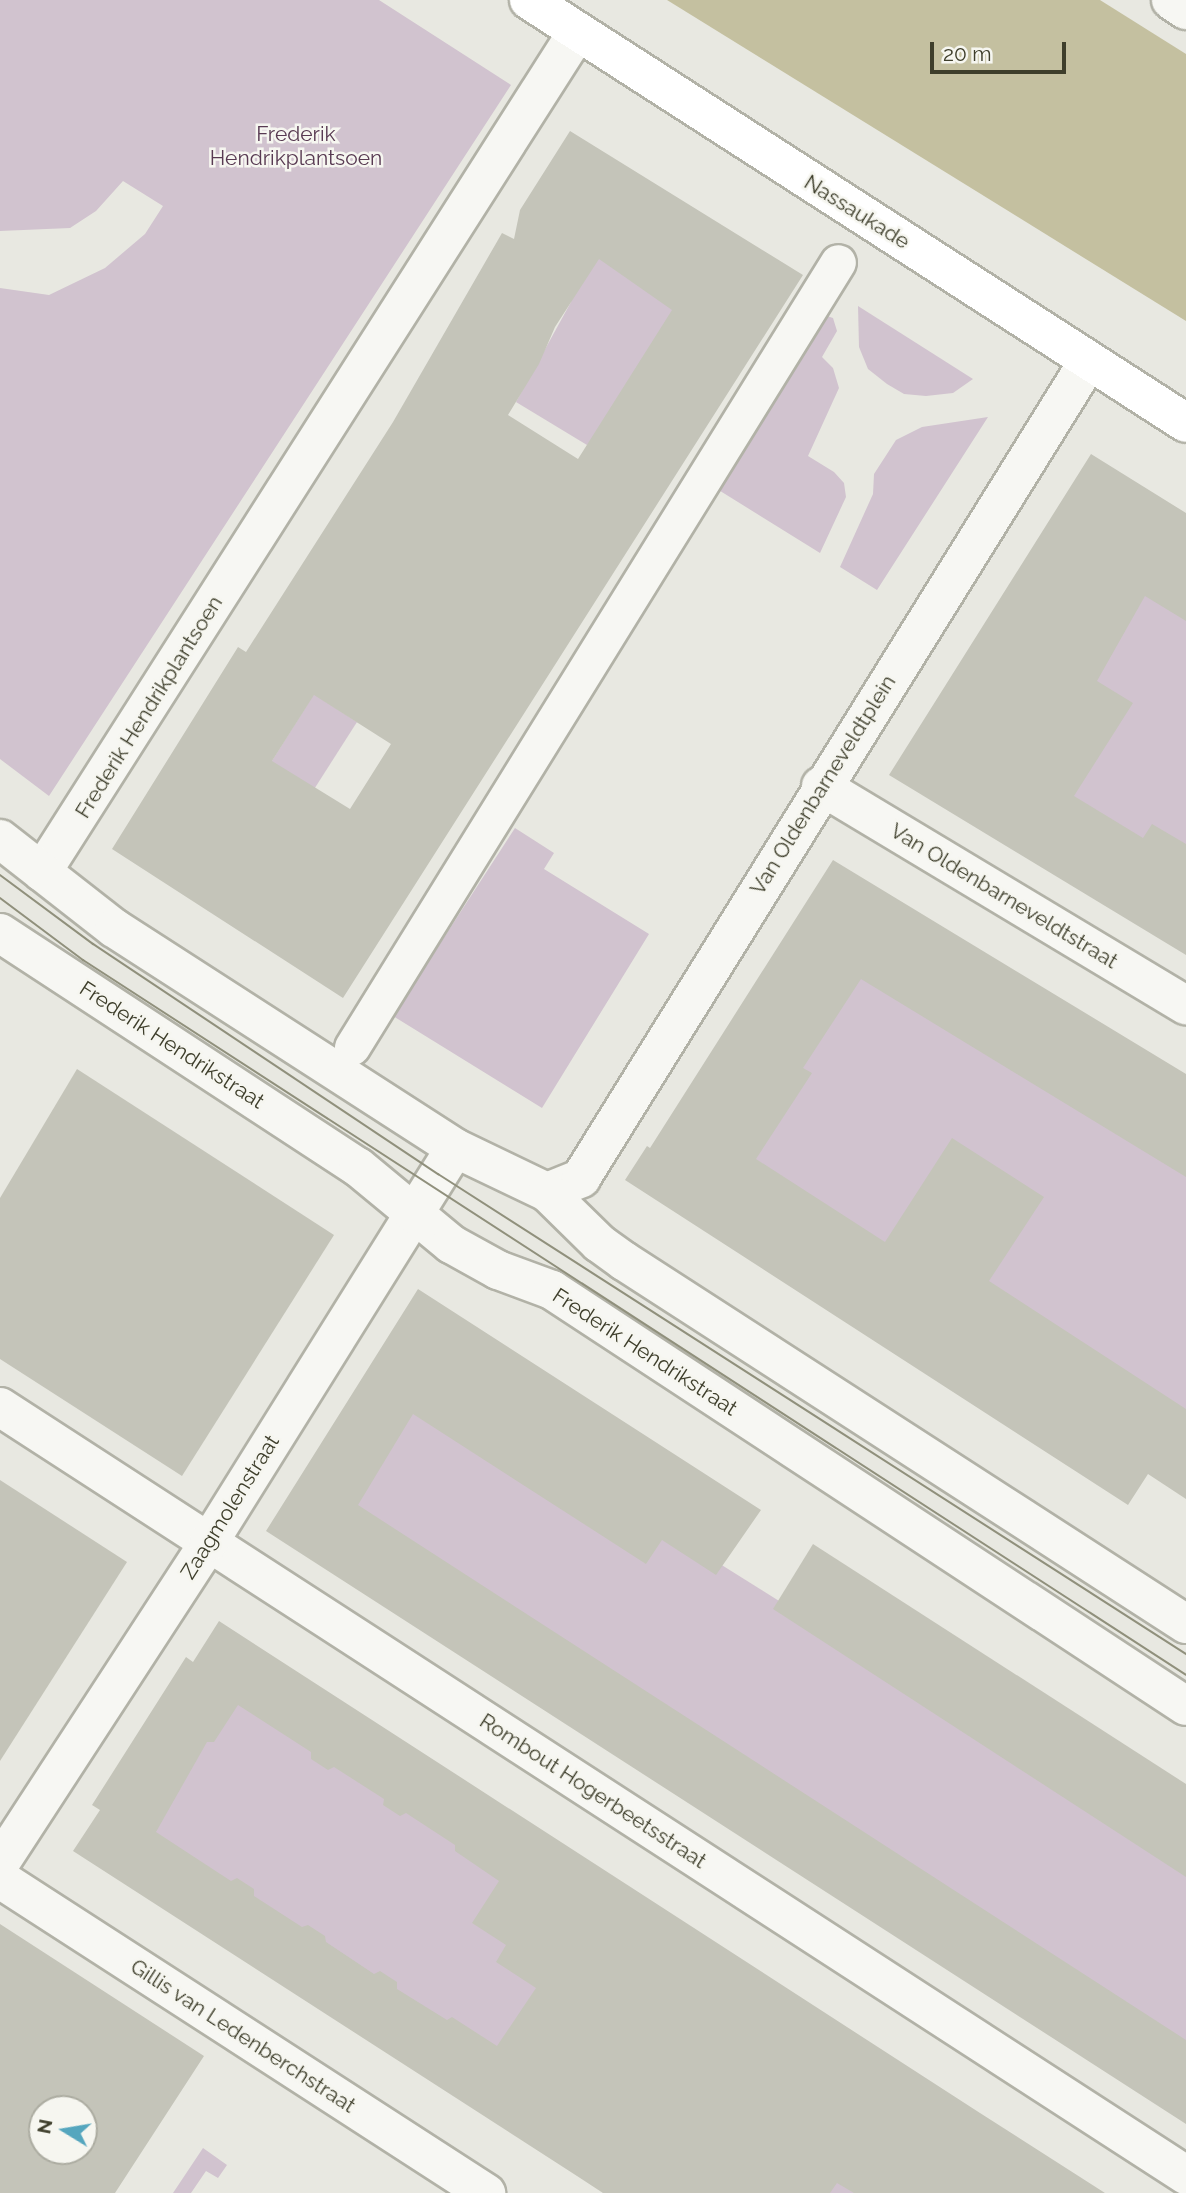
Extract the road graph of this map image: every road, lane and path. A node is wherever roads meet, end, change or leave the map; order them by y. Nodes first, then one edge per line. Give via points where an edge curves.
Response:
1 (529, 0) edge
2 (1171, 0) edge
3 (1186, 10) edge
4 (576, 34) junction
5 (838, 262) dead end
6 (1088, 362) junction
7 (1186, 423) edge
8 (821, 786) junction
9 (0, 839) edge
10 (42, 872) junction
11 (0, 933) edge
12 (1186, 1005) edge
13 (352, 1047) dead end
14 (455, 1147) junction
15 (547, 1192) junction
16 (412, 1215) junction
17 (0, 1407) edge
18 (209, 1542) junction
19 (1186, 1624) edge
20 (1186, 1706) edge
21 (0, 1863) edge
22 (0, 1879) edge
23 (1186, 2175) edge
24 (486, 2193) edge

1 - 4 main road, Nassaukade
2 - 3 street
4 - 6 main road, Nassaukade
4 - 10 street, Frederik Hendrikplantsoen
5 - 13 street
6 - 7 main road, Nassaukade
6 - 8 street, Van Oldenbarneveldtplein
8 - 12 street, Van Oldenbarneveldtstraat
8 - 15 street, Van Oldenbarneveldtplein via 580,1178
9 - 10 street
10 - 14 street via 114,928
11 - 16 street, Frederik Hendrikstraat via 358,1167
14 - 15 street
14 - 16 street, Zaagmolenstraat
15 - 19 street via 598,1243 624,1261
16 - 18 street, Zaagmolenstraat
16 - 20 street, Frederik Hendrikstraat via 472,1257 552,1290
17 - 18 street, Rombout Hogerbeetsstraat
18 - 21 street, Zaagmolenstraat
18 - 23 street, Rombout Hogerbeetsstraat
22 - 24 street, Gillis van Ledenberchstraat

